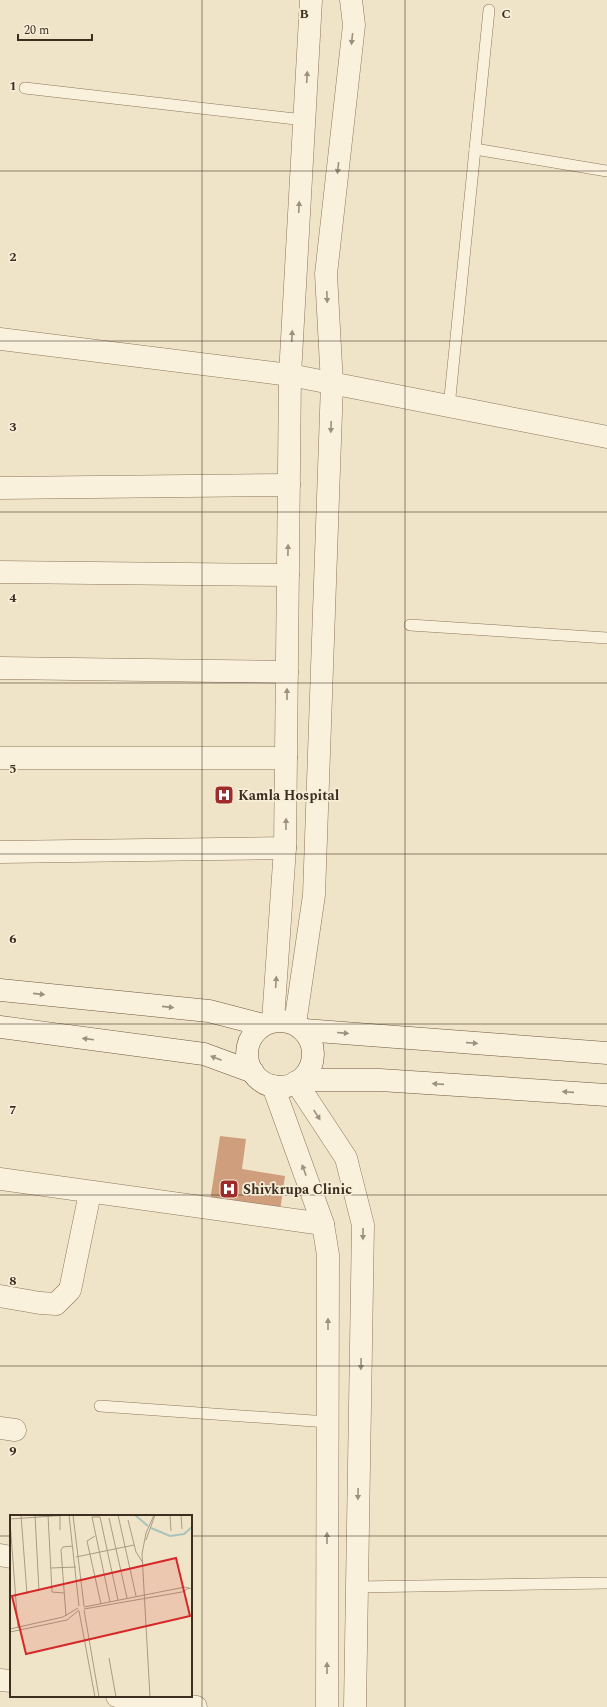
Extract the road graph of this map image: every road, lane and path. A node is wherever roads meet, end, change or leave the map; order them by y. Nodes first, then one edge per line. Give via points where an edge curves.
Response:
1 (311, 0) edge
2 (351, 0) edge
3 (488, 10) dead end
4 (25, 88) dead end
5 (304, 120) junction
6 (474, 149) junction
7 (607, 171) edge
8 (0, 339) edge
9 (290, 375) junction
10 (332, 384) junction
11 (449, 406) junction
12 (607, 437) edge
13 (289, 485) junction
14 (0, 488) edge
15 (0, 572) edge
16 (288, 575) junction
17 (410, 625) dead end
18 (607, 638) edge
19 (0, 668) edge
20 (287, 672) junction
21 (0, 758) edge
22 (286, 758) junction
23 (285, 848) junction
24 (0, 852) edge
25 (0, 990) edge
26 (268, 1023) junction
27 (0, 1027) edge
28 (299, 1027) junction
29 (607, 1053) edge
30 (253, 1072) junction
31 (298, 1081) junction
32 (273, 1086) junction
33 (607, 1095) edge
34 (0, 1179) edge
35 (90, 1193) junction
36 (323, 1224) junction
37 (0, 1296) edge
38 (100, 1406) dead end
39 (328, 1422) junction
40 (0, 1555) edge
41 (10, 1556) edge
42 (607, 1583) edge
43 (357, 1587) junction
44 (0, 1680) edge
45 (10, 1681) edge
46 (124, 1697) edge
47 (196, 1707) edge
48 (327, 1707) edge
49 (355, 1707) edge

5 -> 1 street
2 -> 10 street via 354,25 326,274
3 - 6 lane
4 - 5 lane
9 -> 5 street
6 - 7 lane
6 - 11 lane
8 - 9 street
9 - 10 street
9 - 13 street
10 - 11 street
10 -> 28 street via 314,895
11 - 12 street
13 - 14 street
16 -> 13 street
15 - 16 street
16 - 20 street
17 - 18 lane
19 - 20 street
22 -> 20 street
21 - 22 street
23 -> 22 street
23 - 24 street
26 -> 23 street
25 -> 26 street via 209,1011
26 - 28 street
26 - 30 street via 255,1032 250,1041 248,1063
30 -> 27 street via 204,1054
28 -> 29 street
28 - 31 street via 310,1039 313,1061
30 - 32 street via 260,1080
31 - 32 street via 291,1085
33 -> 31 street via 380,1080
31 -> 43 street via 346,1158 363,1225
36 -> 32 street
34 - 35 street
35 - 36 street
35 - 37 street via 70,1290 56,1304
39 -> 36 street via 328,1255
38 - 39 lane
48 -> 39 street
40 - 41 street
42 - 43 lane
43 - 49 street
44 - 45 street
46 - 47 street

